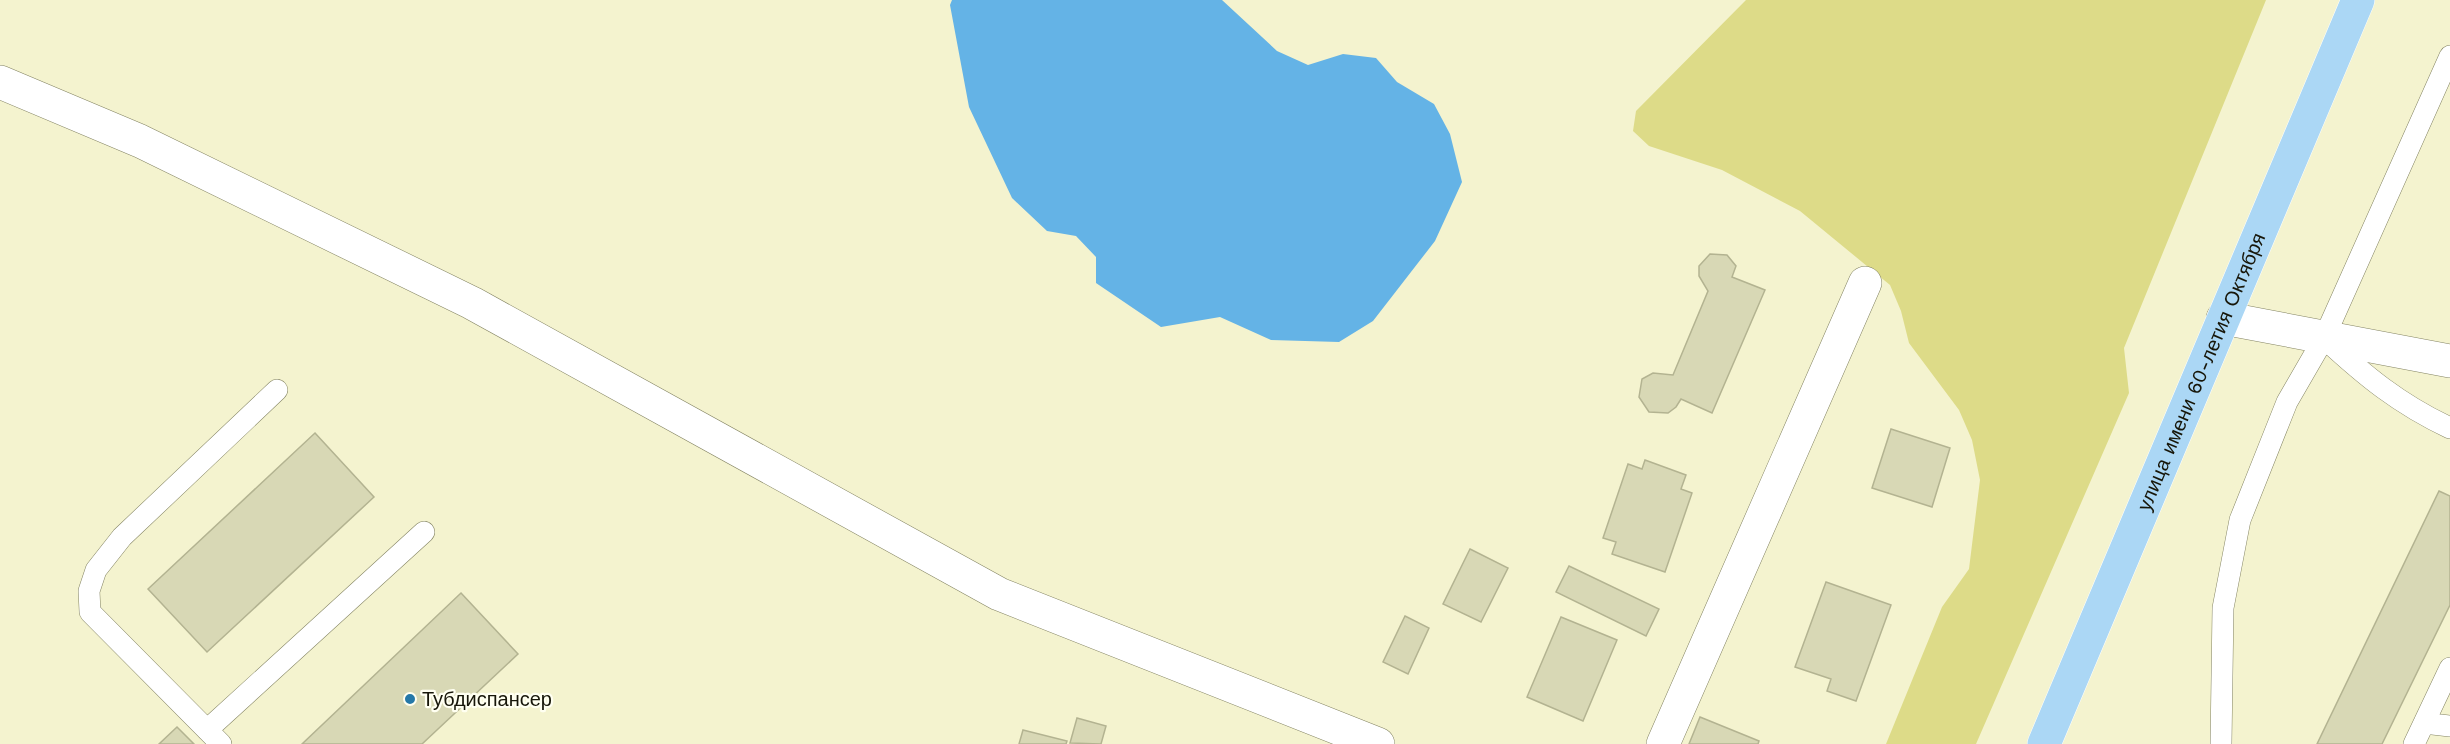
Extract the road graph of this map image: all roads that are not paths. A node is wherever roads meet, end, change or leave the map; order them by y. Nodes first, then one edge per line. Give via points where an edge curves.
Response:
1 (2358, 0) edge
2 (2450, 56) edge
3 (0, 82) edge
4 (1864, 283) dead end
5 (2223, 318) junction
6 (2324, 338) junction
7 (2450, 361) edge
8 (277, 390) dead end
9 (2450, 428) edge
10 (424, 532) dead end
11 (2450, 668) edge
12 (2424, 723) junction
13 (2450, 726) edge
14 (214, 737) edge
15 (1378, 744) edge
16 (1663, 744) edge
17 (2044, 744) edge
18 (2221, 744) edge
19 (2414, 744) edge

1 - 5 main road, улица имени 60-летия Октября
2 - 6 lane
3 - 15 street via 140,141 472,303 999,594
4 - 16 street
5 - 6 street
5 - 17 main road, улица имени 60-летия Октября
6 - 7 street
6 - 9 lane via 2367,378 2414,411
6 - 18 lane via 2287,402 2240,520 2223,608
8 - 14 lane via 122,537 96,570 89,591 90,612
10 - 14 lane
11 - 12 lane
12 - 13 lane
12 - 19 lane

